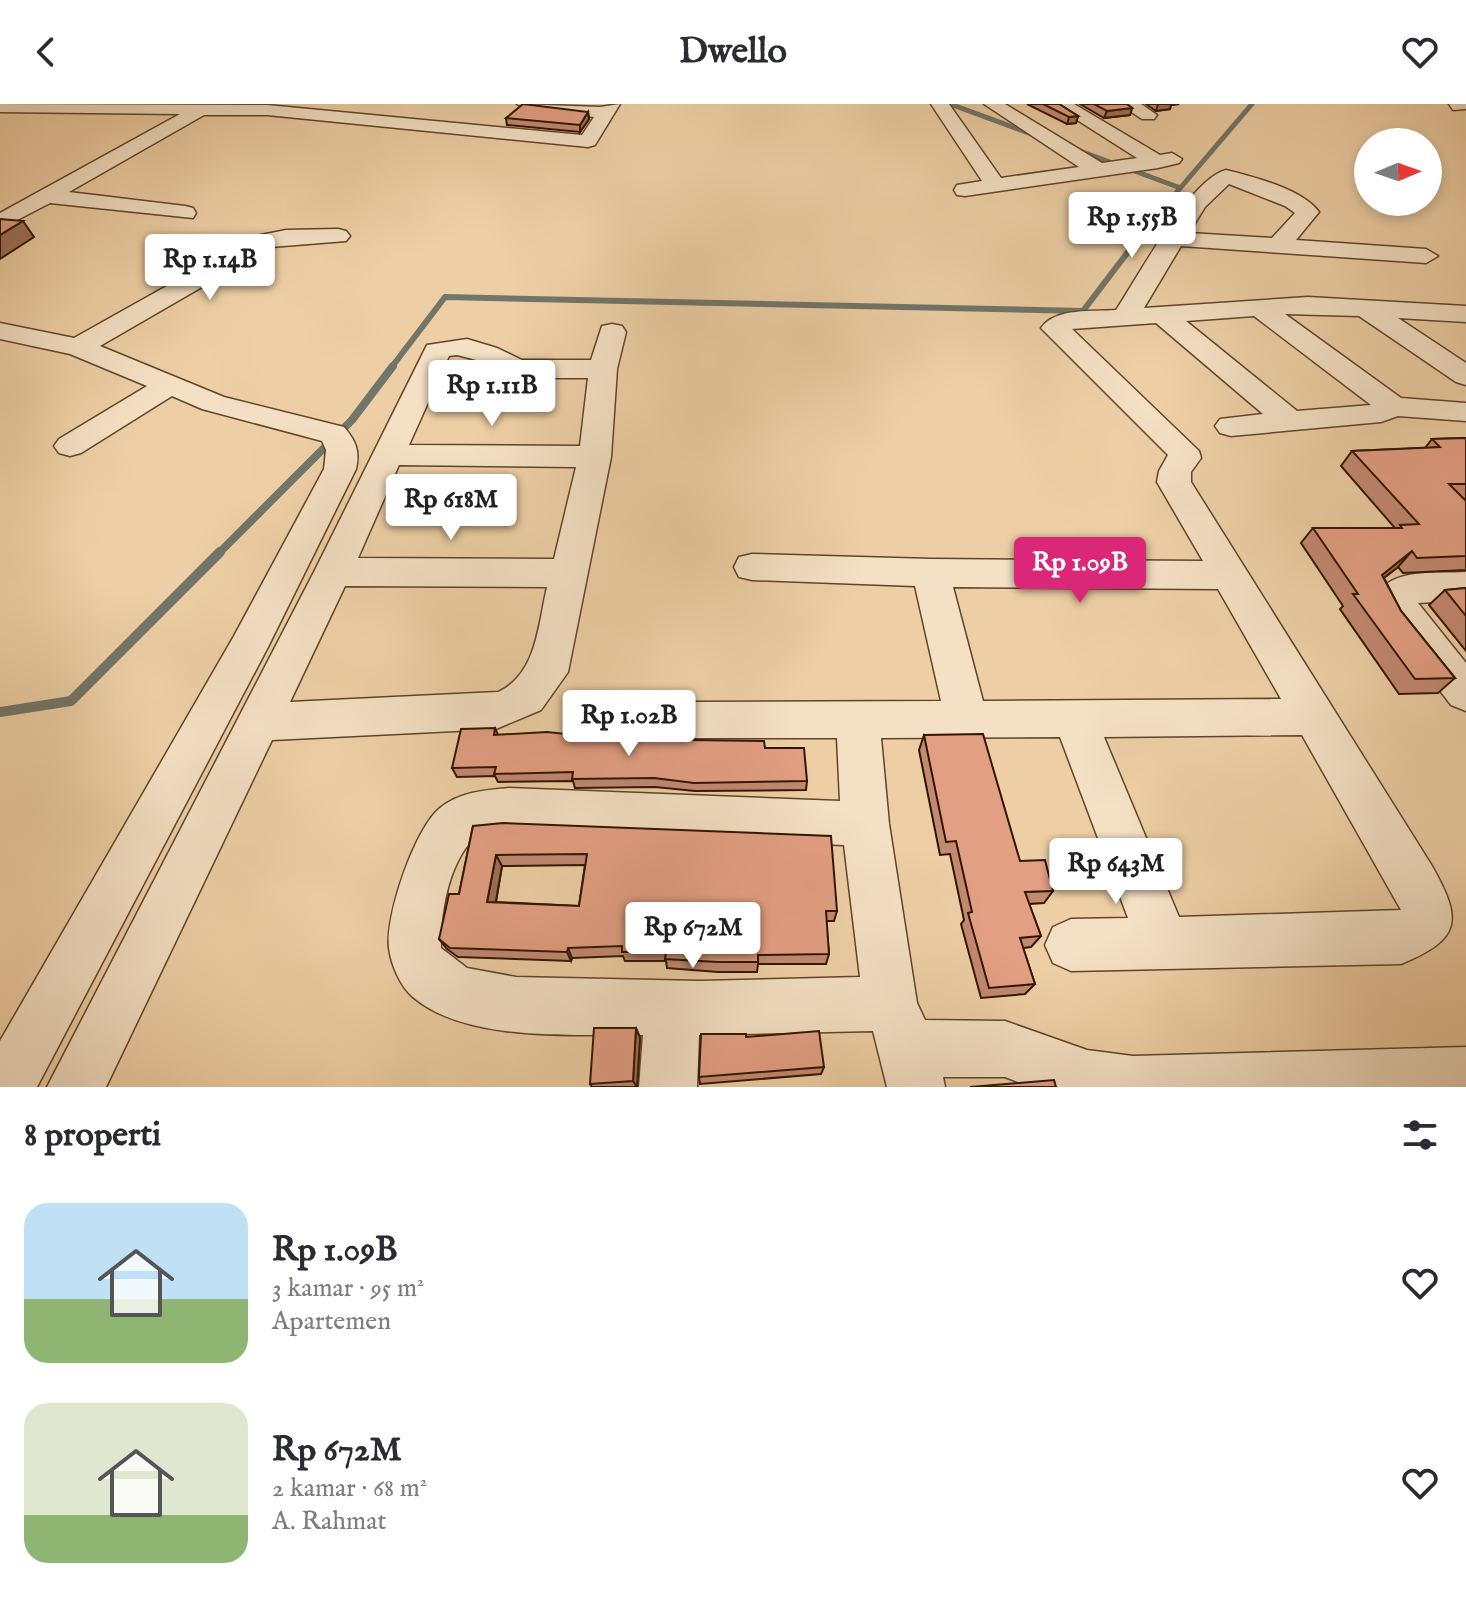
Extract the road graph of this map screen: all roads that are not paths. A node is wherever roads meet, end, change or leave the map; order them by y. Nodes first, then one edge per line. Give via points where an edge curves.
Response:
1 (421, 104) edge
2 (516, 104) edge
3 (526, 104) edge
4 (940, 104) edge
5 (993, 104) edge
6 (1061, 104) edge
7 (1128, 104) edge
8 (116, 107) edge
9 (273, 107) edge
10 (163, 108) edge
11 (607, 108) edge
12 (14, 111) edge
13 (198, 112) junction
14 (472, 112) dead end
15 (1148, 115) dead end
16 (395, 122) junction
17 (453, 128) junction
18 (487, 131) junction
19 (968, 143) junction
20 (1116, 168) junction
21 (1037, 179) junction
22 (995, 185) junction
23 (965, 190) dead end
24 (47, 196) junction
25 (185, 213) dead end
26 (0, 222) edge
27 (338, 236) dead end
28 (1174, 239) junction
29 (1278, 246) junction
30 (1426, 256) dead end
31 (1363, 306) junction
32 (1259, 308) junction
33 (1466, 314) edge
34 (1163, 315) junction
35 (1125, 317) junction
36 (0, 331) edge
37 (612, 332) dead end
38 (78, 347) junction
39 (603, 369) junction
40 (1466, 376) edge
41 (171, 384) junction
42 (1393, 407) junction
43 (1466, 412) edge
44 (1290, 421) junction
45 (1231, 426) dead end
46 (70, 446) dead end
47 (388, 455) junction
48 (595, 457) junction
49 (752, 567) dead end
50 (333, 572) junction
51 (570, 573) junction
52 (931, 573) junction
53 (1230, 575) junction
54 (1466, 586) edge
55 (1466, 693) edge
56 (1317, 717) junction
57 (1075, 719) junction
58 (692, 720) dead end
59 (858, 720) junction
60 (967, 720) junction
61 (257, 722) junction
62 (865, 824) junction
63 (1164, 943) junction
64 (1071, 945) dead end
65 (672, 1010) junction
66 (905, 1046) edge
67 (1466, 1076) edge
68 (1377, 1082) edge
69 (6, 1087) edge
70 (76, 1087) edge
71 (668, 1087) edge

1 - 16 street
2 - 18 street
3 - 11 street
4 - 19 street
5 - 20 street via 1054,142
6 - 20 street via 1165,161
7 - 15 street
8 - 10 street
8 - 12 street
9 - 13 street
9 - 16 street
10 - 13 street
11 - 18 street via 588,141
13 - 24 street
14 - 17 street
16 - 17 street
17 - 18 street
19 - 21 street via 988,148
19 - 22 street
20 - 21 street
21 - 22 street
22 - 23 street
24 - 25 street
24 - 26 street
27 - 38 street via 264,241
28 - 29 street
28 - 29 street via 1196,203 1231,176 1308,212
28 - 35 street
29 - 30 street
31 - 32 street
31 - 33 street
31 - 40 street
32 - 34 street
32 - 42 street
34 - 35 street
34 - 44 street
35 - 53 street via 1062,322 1055,328 1183,451 1174,482
36 - 38 street
37 - 39 street
38 - 41 street
39 - 47 street via 429,372
39 - 48 street
41 - 46 street
41 - 69 street via 338,439 340,469
42 - 43 street
42 - 44 street via 1381,413
44 - 45 street
47 - 48 street
47 - 50 street
48 - 51 street
49 - 52 street
50 - 51 street
50 - 61 street
51 - 61 street via 547,672 519,704 496,711
52 - 53 street
52 - 60 street
53 - 56 street
54 - 55 street via 1396,595 1403,613
56 - 57 street
56 - 63 street via 1426,905 1427,920 1401,938
57 - 60 street
57 - 63 street
58 - 59 street
59 - 60 street
59 - 62 street
61 - 70 street
62 - 65 street via 509,810 477,813 443,837 416,914 412,947 423,970 447,988 495,1002
62 - 66 street
63 - 64 street
65 - 66 street
65 - 71 street
66 - 68 street via 1005,1049 1087,1079 1133,1085
67 - 68 street

